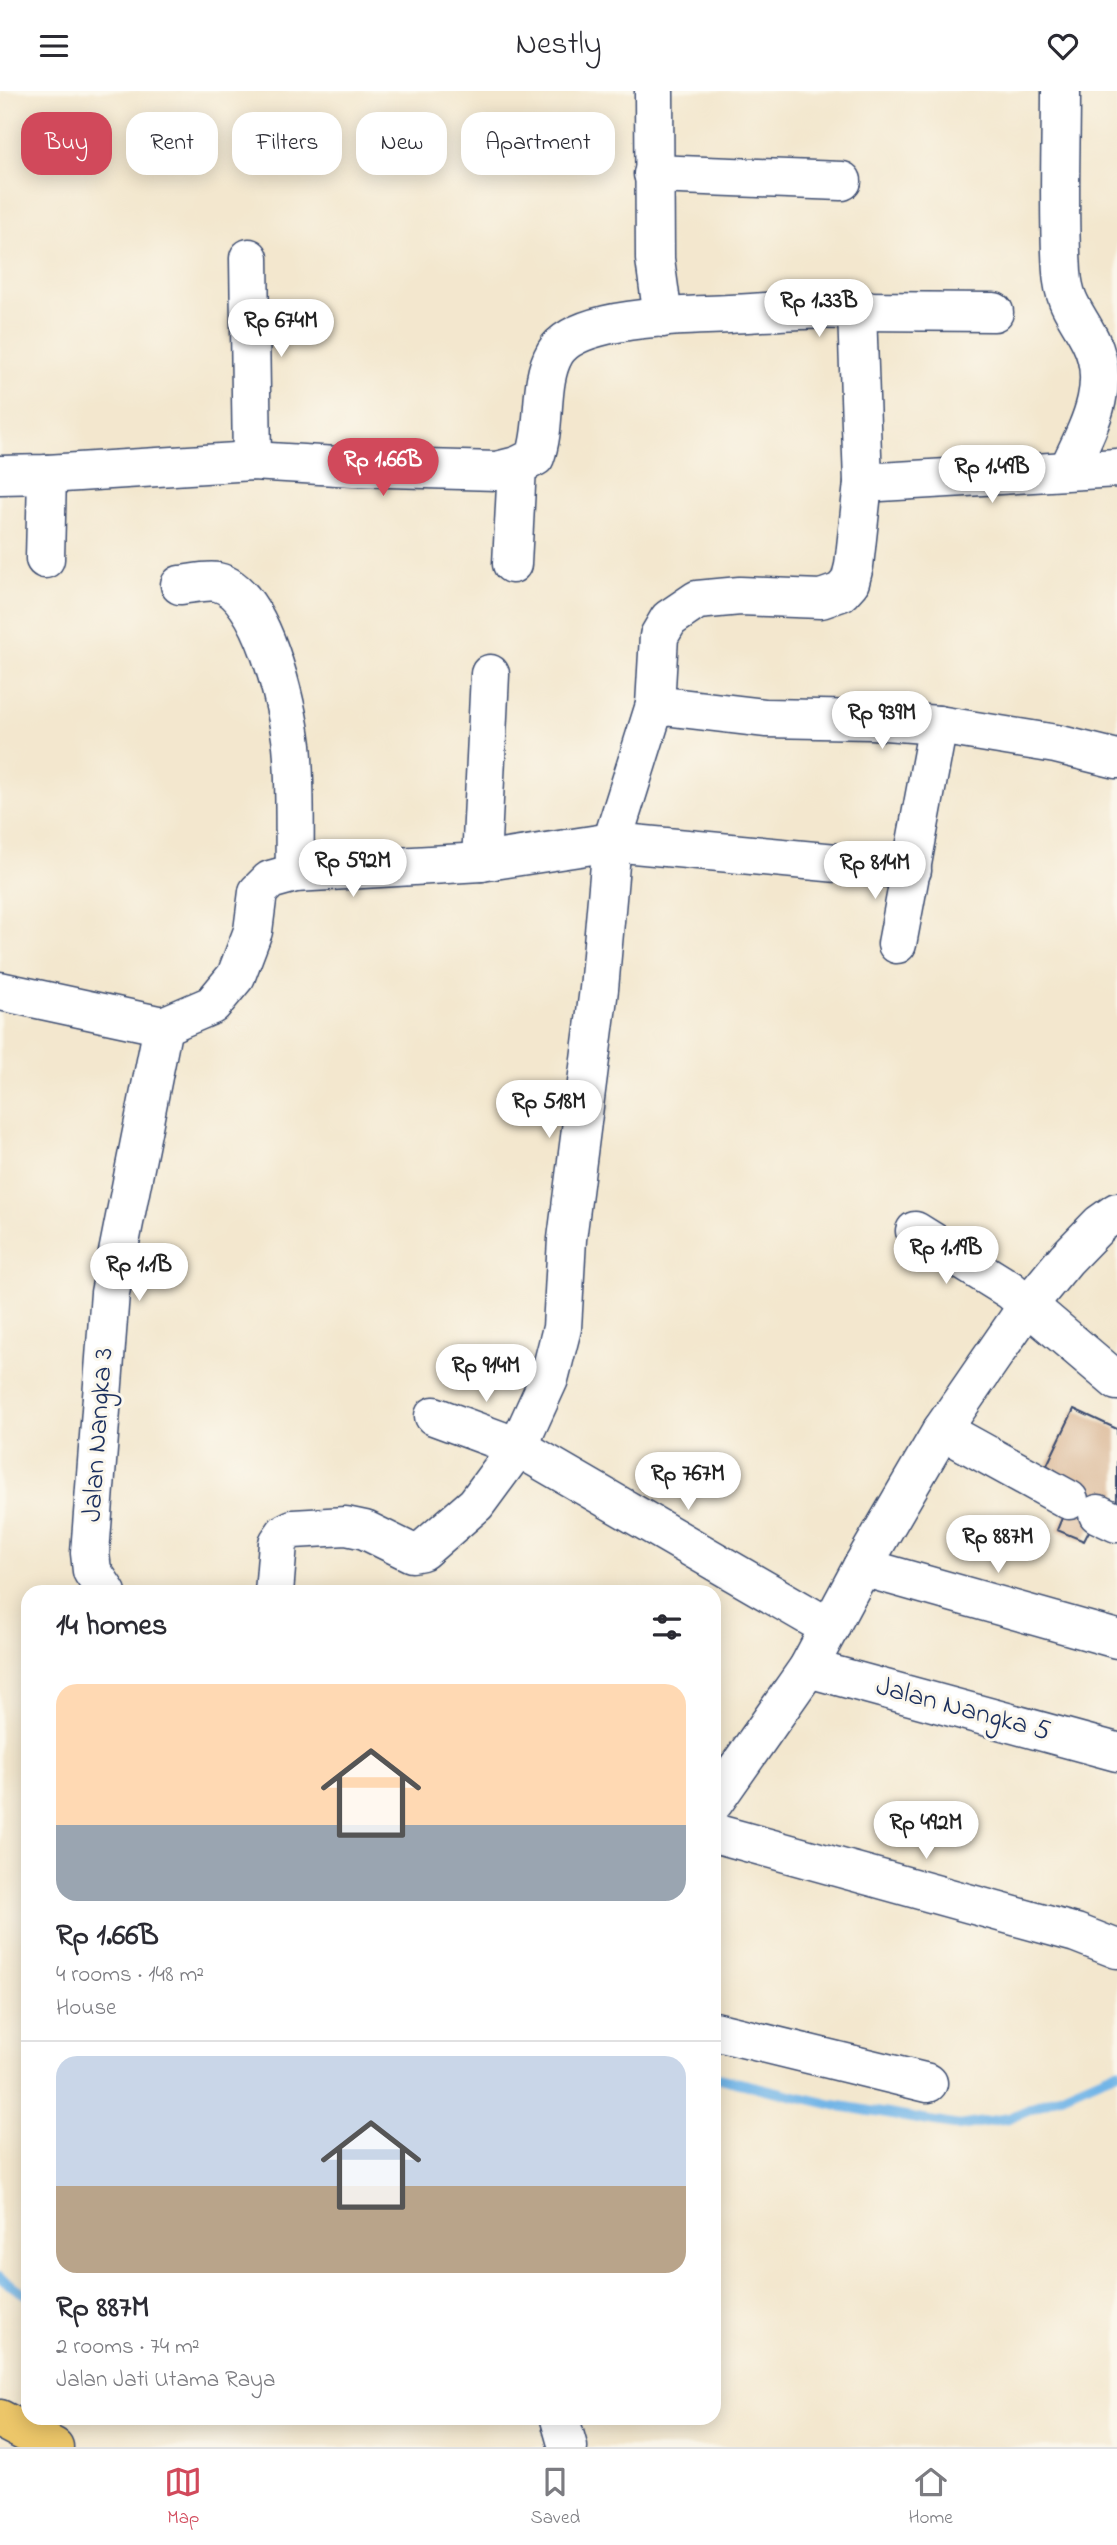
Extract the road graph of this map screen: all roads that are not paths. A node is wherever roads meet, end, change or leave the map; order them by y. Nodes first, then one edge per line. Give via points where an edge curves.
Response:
1 (654, 91) edge
2 (1060, 91) edge
3 (653, 174) junction
4 (842, 181) dead end
5 (249, 258) dead end
6 (857, 311) junction
7 (994, 312) dead end
8 (663, 318) junction
9 (252, 461) junction
10 (517, 466) junction
11 (1117, 468) edge
12 (1068, 470) junction
13 (47, 474) junction
14 (0, 475) edge
15 (863, 483) junction
16 (45, 559) dead end
17 (512, 564) dead end
18 (180, 585) dead end
19 (490, 674) dead end
20 (655, 705) junction
21 (938, 725) junction
22 (1117, 759) edge
23 (612, 842) junction
24 (481, 862) junction
25 (912, 870) junction
26 (295, 873) junction
27 (897, 944) dead end
28 (0, 991) edge
29 (163, 1026) junction
30 (1111, 1225) edge
31 (915, 1231) dead end
32 (1028, 1305) junction
33 (1117, 1381) edge
34 (434, 1416) dead end
35 (942, 1430) junction
36 (518, 1447) junction
37 (1095, 1512) edge
38 (862, 1567) junction
39 (102, 1585) edge
40 (275, 1585) edge
41 (1114, 1627) edge
42 (830, 1628) junction
43 (808, 1668) junction
44 (1117, 1752) edge
45 (721, 1792) edge
46 (721, 1835) edge
47 (1117, 1949) edge
48 (721, 2033) edge
49 (928, 2083) dead end
50 (0, 2419) edge
51 (562, 2425) edge
52 (54, 2447) edge
53 (568, 2447) edge

1 - 3 street
2 - 12 street via 1062,274 1070,308 1099,361 1100,389 1093,417
3 - 4 street
3 - 8 street via 655,259
5 - 9 street
6 - 7 street
6 - 8 street
6 - 15 street
8 - 10 street via 605,325 573,337 556,350 549,366 541,440 535,457
9 - 10 street via 497,471
9 - 13 street
10 - 17 street
11 - 12 street
12 - 15 street
13 - 14 street
13 - 16 street
15 - 20 street via 850,583 841,592 821,599 740,596 697,600 668,619 659,636
18 - 26 street via 217,582 225,586 247,603 260,625 284,699 292,746
19 - 24 street
20 - 21 street via 765,718
20 - 23 street
21 - 22 street
21 - 25 street
23 - 24 street
23 - 25 street
23 - 36 street via 599,989 567,1239 562,1328 549,1379
24 - 26 street
25 - 27 street
26 - 29 street via 270,880 258,892 253,931 236,976 212,1005
28 - 29 street
29 - 39 street, Jalan Nangka 3 via 110,1293 90,1553 92,1571
30 - 32 street via 1066,1259
31 - 32 street
32 - 33 street
32 - 35 street
34 - 36 street
35 - 37 street
35 - 38 street
36 - 40 street via 476,1504 417,1553 346,1526 293,1529 278,1543
36 - 42 street
38 - 41 street
38 - 42 street
42 - 43 street
43 - 44 street, Jalan Nangka 5
43 - 45 street
46 - 47 street via 1076,1933
48 - 49 street
50 - 52 main road
51 - 53 street

